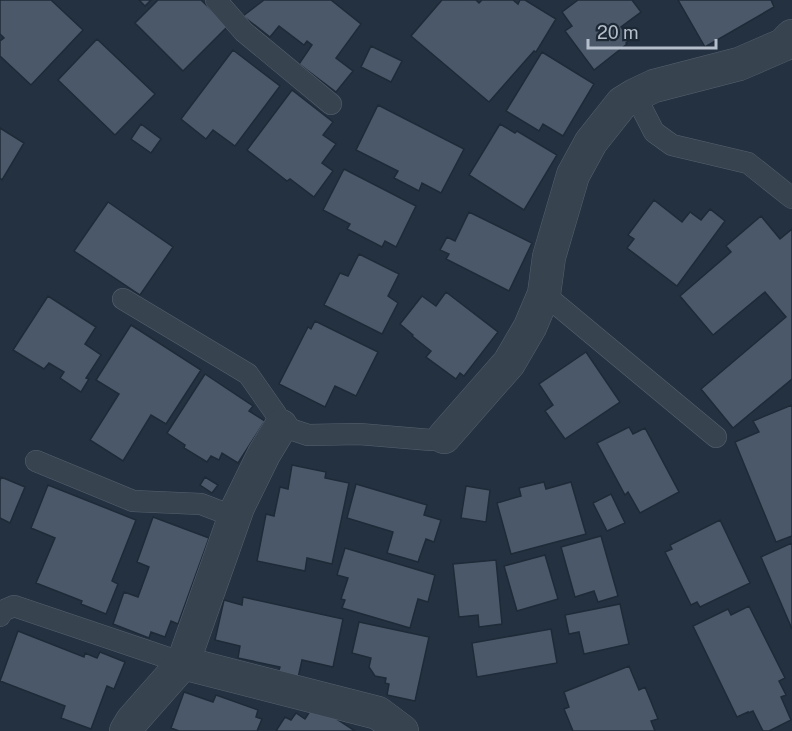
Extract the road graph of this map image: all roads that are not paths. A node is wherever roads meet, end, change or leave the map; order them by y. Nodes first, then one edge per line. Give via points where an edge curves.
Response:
1 (216, 0) edge
2 (792, 36) edge
3 (635, 95) junction
4 (331, 104) dead end
5 (792, 198) edge
6 (544, 294) junction
7 (123, 299) dead end
8 (281, 426) junction
9 (444, 437) joint
10 (716, 437) dead end
11 (36, 461) dead end
12 (235, 517) junction
13 (0, 616) edge
14 (183, 663) junction
15 (126, 731) edge
16 (402, 731) edge

1 - 4 lane via 244,32
2 - 3 street via 783,45 739,64 654,86
3 - 5 lane via 654,132 672,145 748,163
3 - 6 street via 622,103 591,142 573,175 549,256
6 - 9 street via 509,363
6 - 10 lane
7 - 8 lane via 248,374
8 - 9 lane via 308,435 431,440
8 - 12 street
11 - 12 lane via 133,501 201,504
12 - 14 street
13 - 14 lane via 14,606
14 - 15 street
14 - 16 street via 378,713

